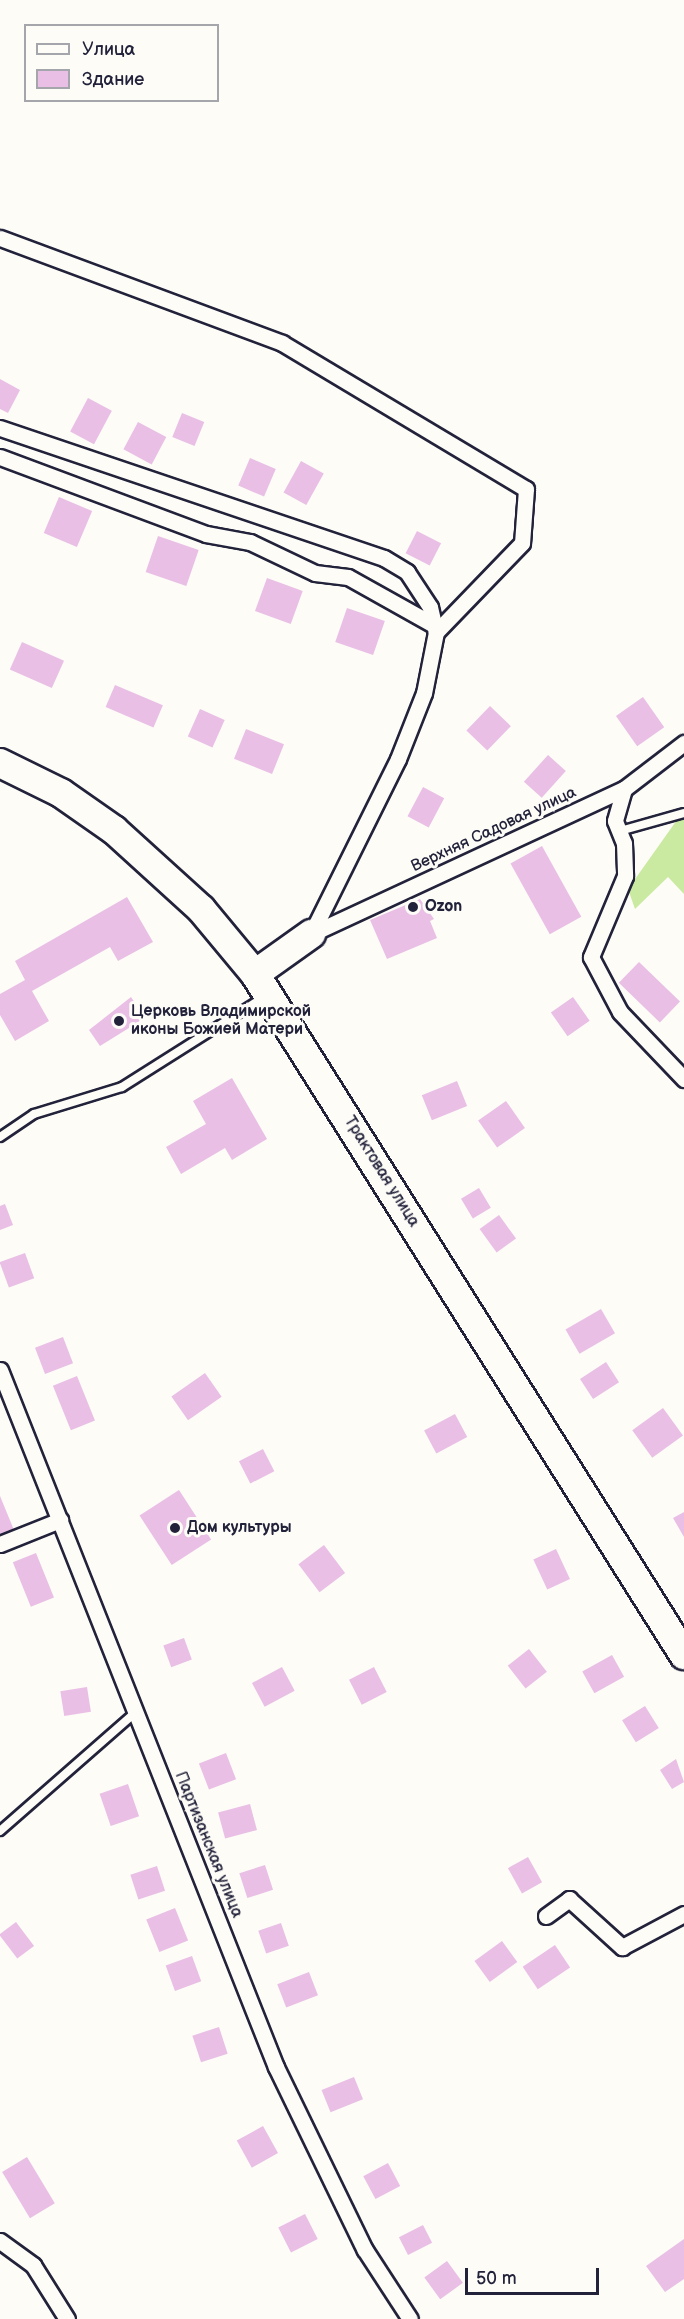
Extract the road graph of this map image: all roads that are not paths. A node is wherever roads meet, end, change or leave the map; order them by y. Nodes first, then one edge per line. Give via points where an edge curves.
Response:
1 (0, 238) edge
2 (0, 428) edge
3 (0, 457) edge
4 (434, 628) junction
5 (684, 743) edge
6 (0, 763) edge
7 (624, 789) junction
8 (684, 813) edge
9 (620, 831) junction
10 (310, 934) junction
11 (262, 984) junction
12 (684, 1079) edge
13 (0, 1137) edge
14 (0, 1370) edge
15 (60, 1520) junction
16 (0, 1544) edge
17 (684, 1655) edge
18 (136, 1712) junction
19 (0, 1831) edge
20 (684, 1914) edge
21 (546, 1916) dead end
22 (0, 2241) edge
23 (67, 2319) edge
24 (410, 2319) edge

1 - 4 street via 282,343 526,489 522,543
2 - 4 street via 384,558 407,572 430,607
3 - 4 street via 206,534 250,542 315,573 348,577
4 - 10 street via 423,693 398,759
5 - 7 street, Верхняя Садовая улица
6 - 11 highway, Трактовая улица via 61,793 114,830 201,909
7 - 9 street via 615,821
7 - 10 street, Верхняя Садовая улица
8 - 9 lane
9 - 12 street via 625,876 591,957 620,1012
10 - 11 highway
11 - 13 lane via 122,1087 34,1114
11 - 17 highway, Трактовая улица
14 - 15 street, Партизанская улица
15 - 16 street
15 - 18 street, Партизанская улица
18 - 19 lane
18 - 24 street, Партизанская улица via 276,2067 365,2250
20 - 21 street via 622,1947 569,1899
22 - 23 street via 33,2265

